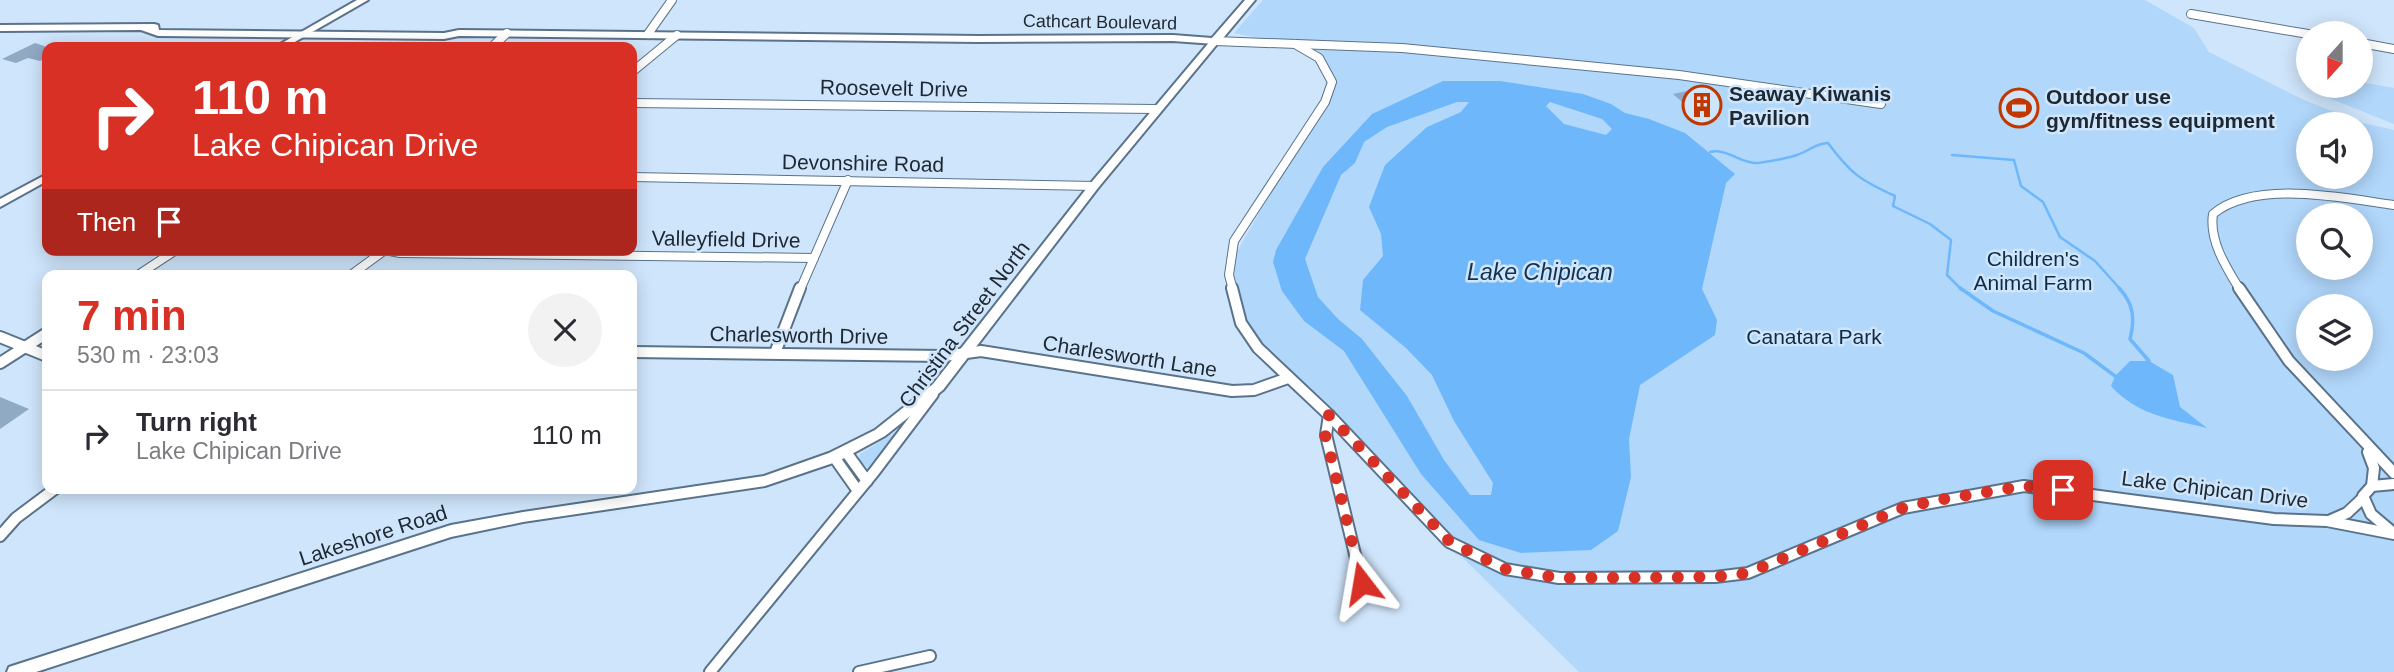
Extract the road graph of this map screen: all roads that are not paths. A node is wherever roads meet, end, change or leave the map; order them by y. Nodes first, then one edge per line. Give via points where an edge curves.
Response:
1 (364, 0) edge
2 (672, 0) edge
3 (1250, 0) edge
4 (2191, 14) dead end
5 (315, 27) junction
6 (0, 28) edge
7 (145, 29) junction
8 (2296, 32) edge
9 (459, 33) junction
10 (507, 33) junction
11 (303, 34) junction
12 (648, 34) junction
13 (677, 34) junction
14 (1215, 41) junction
15 (289, 42) edge
16 (497, 42) edge
17 (1295, 44) junction
18 (2373, 45) edge
19 (2394, 48) edge
20 (637, 68) edge
21 (637, 103) edge
22 (1881, 104) dead end
23 (1156, 109) junction
24 (637, 177) edge
25 (42, 180) edge
26 (848, 180) junction
27 (1094, 186) junction
28 (0, 204) edge
29 (2394, 205) edge
30 (167, 256) edge
31 (377, 256) edge
32 (637, 256) edge
33 (814, 258) junction
34 (146, 270) edge
35 (358, 270) edge
36 (42, 336) edge
37 (0, 337) edge
38 (26, 347) junction
39 (637, 352) edge
40 (775, 353) junction
41 (965, 353) junction
42 (42, 354) edge
43 (0, 363) edge
44 (1288, 378) junction
45 (937, 387) junction
46 (1329, 415) junction
47 (2365, 446) junction
48 (840, 454) junction
49 (2394, 474) edge
50 (867, 481) junction
51 (2394, 484) edge
52 (2371, 486) junction
53 (858, 491) junction
54 (48, 494) edge
55 (2363, 498) junction
56 (2327, 521) junction
57 (2394, 533) edge
58 (0, 536) edge
59 (1362, 583) dead end
60 (930, 656) dead end
61 (15, 672) edge
62 (710, 672) edge
63 (859, 672) edge

1 - 5 street
2 - 12 street
3 - 14 main road, Christina Street North
4 - 8 street
5 - 7 main road
5 - 9 main road via 453,29
5 - 11 street
6 - 7 main road
7 - 11 main road via 158,33
9 - 10 main road, Cathcart Boulevard
9 - 11 main road
10 - 12 main road, Cathcart Boulevard
10 - 16 street
11 - 15 street
12 - 13 main road, Cathcart Boulevard
13 - 14 main road, Cathcart Boulevard
13 - 20 street
14 - 17 street
14 - 23 street, Christina Street North
17 - 22 street via 1394,47 1652,72
17 - 44 street, Lake Chipican Drive via 1320,58 1332,82 1325,102 1241,227 1229,275 1241,323
18 - 19 street
21 - 23 street, Roosevelt Drive
23 - 27 street, Christina Street North
24 - 26 street, Devonshire Road
25 - 28 street
26 - 27 street, Devonshire Road
26 - 33 street
27 - 41 street, Christina Street North
29 - 47 street via 2312,194 2258,197 2225,206 2211,222 2221,257 2273,339
30 - 34 street
31 - 35 street
32 - 33 street, Valleyfield Drive
33 - 40 street
36 - 38 street
37 - 38 street
38 - 42 street
38 - 43 street
39 - 40 street, Charlesworth Drive
40 - 41 street, Charlesworth Drive
41 - 44 street, Charlesworth Lane via 981,351 1232,391 1254,390
41 - 45 street, Christina Street North
44 - 46 street, Lake Chipican Drive
45 - 48 street, Lakeshore Road via 893,424
45 - 50 street, Christina Street North
46 - 56 street, Lake Chipican Drive via 1450,542 1505,569 1559,578 1748,573 1903,508 2024,486 2274,519
46 - 59 street via 1325,435
47 - 49 street
47 - 52 street via 2374,468
48 - 50 street
48 - 53 street
48 - 61 street, Lakeshore Road via 751,484 451,531
50 - 53 street, Christina Street North
51 - 52 street
52 - 55 street
53 - 62 street, Christina Street North
54 - 58 street
55 - 56 street, Lake Chipican Drive via 2347,513
55 - 57 street via 2371,514
56 - 57 street, Lake Chipican Drive
60 - 63 street

